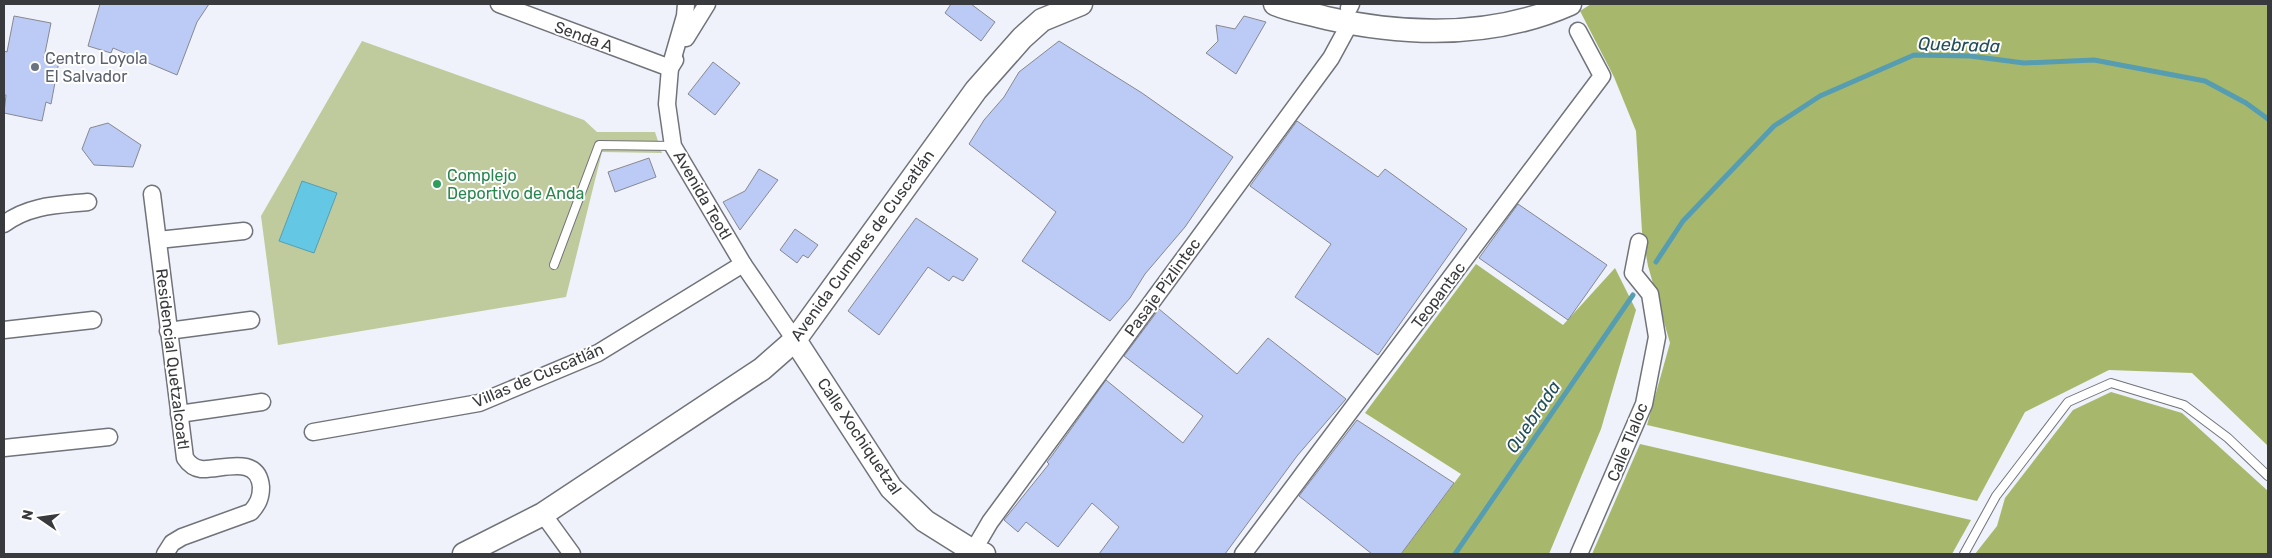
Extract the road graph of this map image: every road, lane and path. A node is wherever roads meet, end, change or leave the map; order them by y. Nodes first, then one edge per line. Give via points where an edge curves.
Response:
1 (498, 4) edge
2 (686, 4) edge
3 (707, 4) edge
4 (1081, 4) edge
5 (1275, 4) edge
6 (1327, 4) edge
7 (1524, 4) edge
8 (1570, 4) edge
9 (1350, 11) edge
10 (1578, 30) dead end
11 (670, 68) junction
12 (673, 146) junction
13 (152, 194) dead end
14 (88, 202) dead end
15 (4, 224) edge
16 (244, 231) dead end
17 (158, 240) junction
18 (1639, 242) dead end
19 (743, 264) junction
20 (554, 265) dead end
21 (93, 320) dead end
22 (251, 320) dead end
23 (4, 330) edge
24 (168, 330) junction
25 (795, 340) junction
26 (262, 402) dead end
27 (179, 414) junction
28 (313, 432) dead end
29 (109, 437) dead end
30 (4, 448) edge
31 (2268, 476) edge
32 (543, 514) junction
33 (978, 552) edge
34 (165, 554) edge
35 (464, 554) edge
36 (572, 554) edge
37 (1243, 554) edge
38 (1579, 554) edge
39 (1964, 554) edge

1 - 11 street, Senda A
2 - 11 street, Avenida Teotl
3 - 11 street
4 - 25 main road, Avenida Cumbres de Cuscatlán via 1042,20 976,90
5 - 9 main road via 1292,11
6 - 9 main road
7 - 9 main road via 1469,16 1423,19
8 - 9 main road via 1549,12 1468,30 1429,32
9 - 33 street, Pasaje Pizlintec via 1331,58 990,522
10 - 37 street, Teopantac via 1602,76
11 - 12 street, Avenida Teotl via 668,104
12 - 19 street, Avenida Teotl
12 - 20 lane via 599,145
13 - 17 street, Residencial Quetzalcoatl
14 - 15 street via 36,208 14,216
16 - 17 street
17 - 24 street, Residencial Quetzalcoatl
18 - 38 street, Calle Tlaloc via 1634,273 1650,294 1656,337 1644,404
19 - 25 street, Avenida Teotl
19 - 28 street, Villas de Cuscatlán via 598,353 480,403
21 - 23 street
22 - 24 street
24 - 27 street, Residencial Quetzalcoatl
25 - 32 main road, Avenida Cumbres de Cuscatlán via 762,369
25 - 33 main road, Calle Xochiquetzal via 892,488 925,521
26 - 27 street
27 - 34 street, Residencial Quetzalcoatl via 185,458 189,464 201,469 248,468 260,483 261,496 251,512 182,537 172,543
29 - 30 street
31 - 39 lane via 2228,438 2184,405 2111,383 2068,402 1996,496
32 - 35 main road, Avenida Cumbres de Cuscatlán
32 - 36 street

